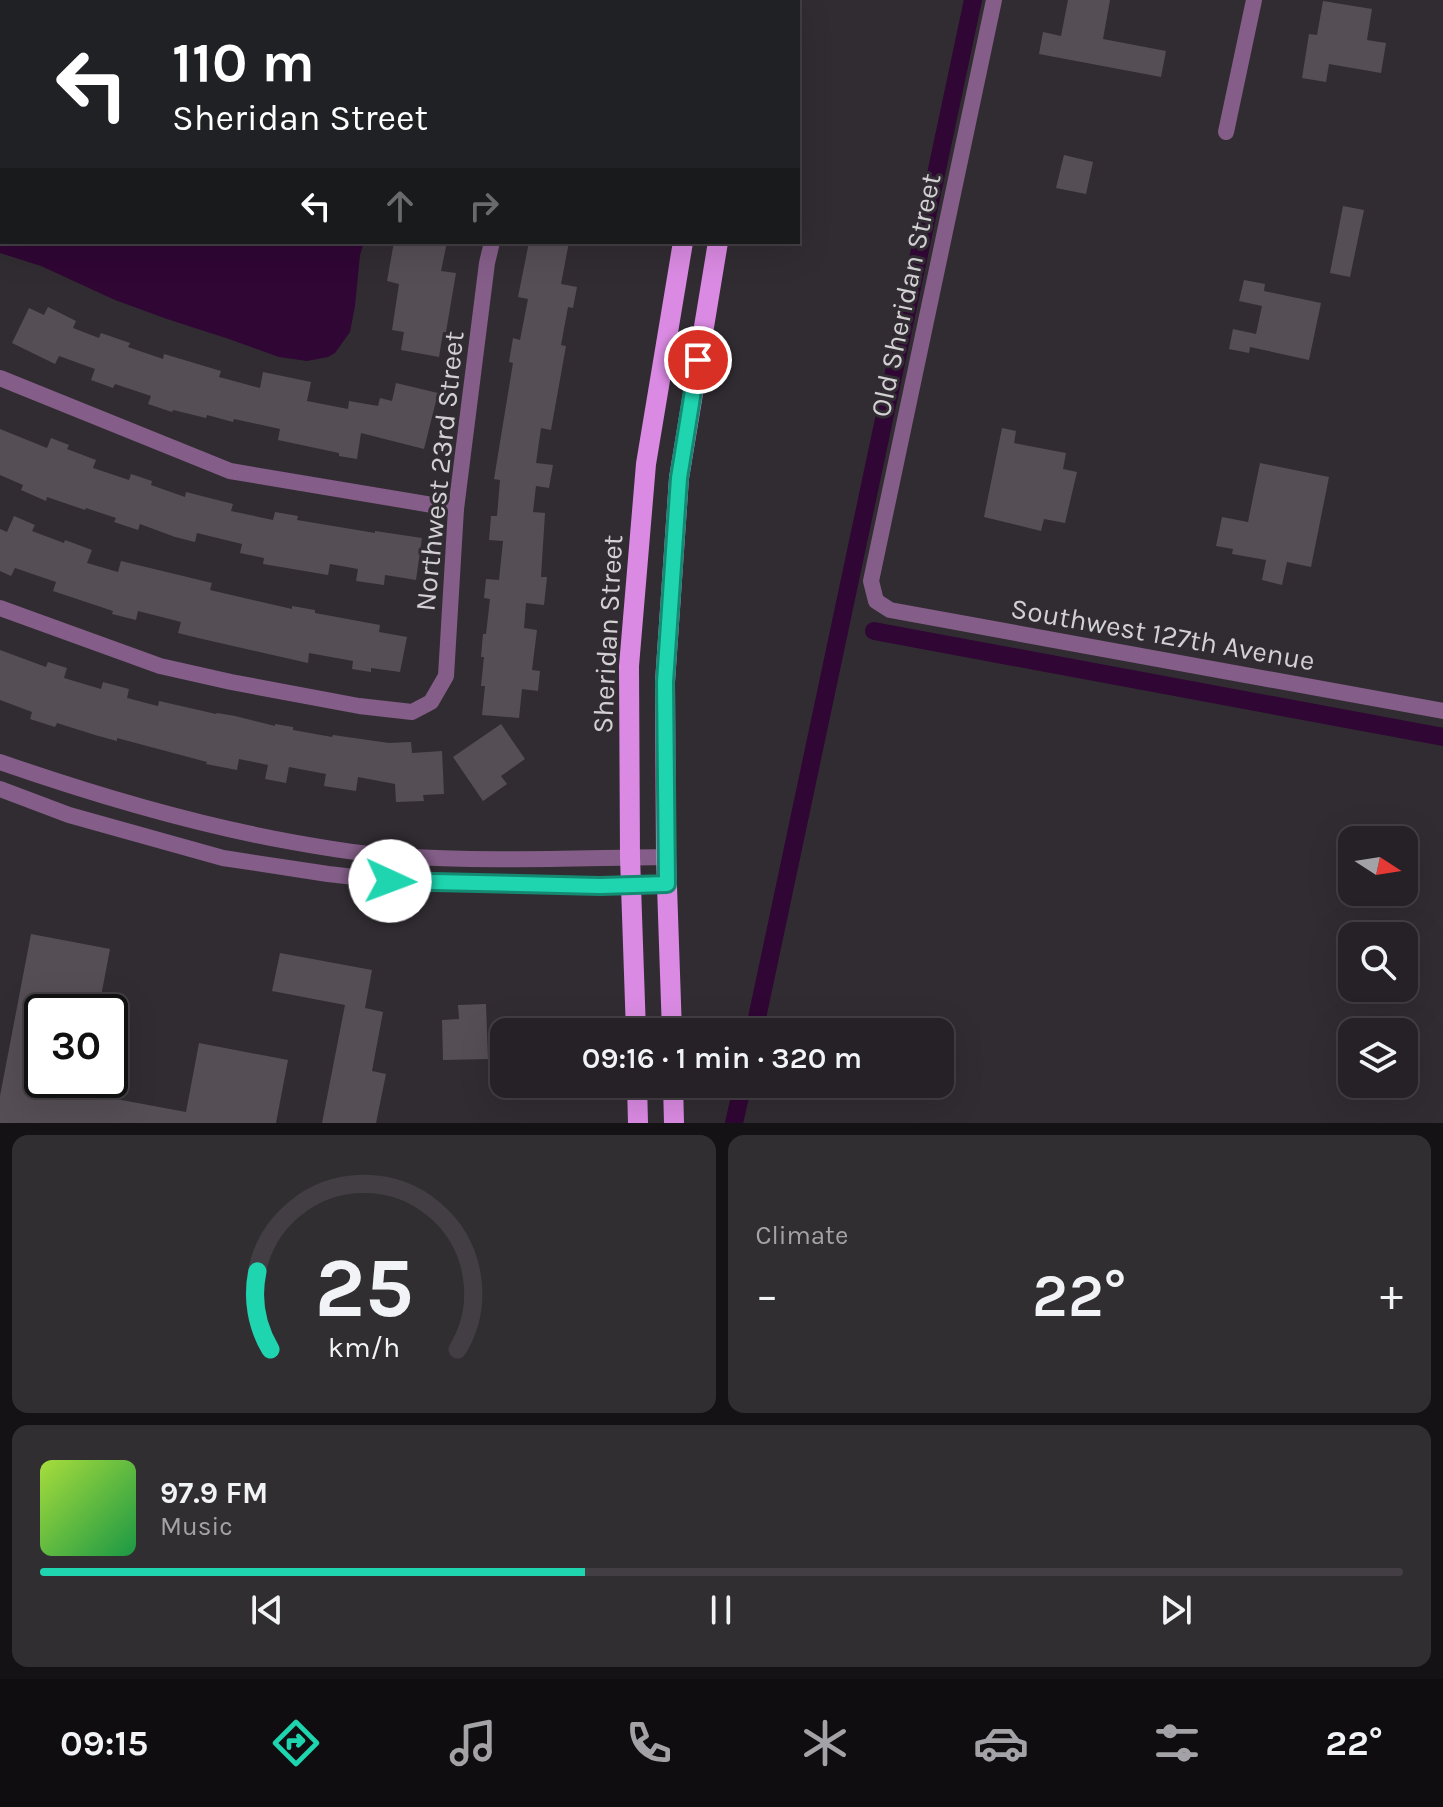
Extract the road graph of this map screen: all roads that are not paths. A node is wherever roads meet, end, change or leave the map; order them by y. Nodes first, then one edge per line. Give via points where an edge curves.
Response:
1 (994, 0) edge
2 (1254, 0) edge
3 (1226, 132) dead end
4 (492, 244) edge
5 (683, 244) edge
6 (718, 244) edge
7 (0, 378) edge
8 (456, 509) junction
9 (876, 601) joint
10 (0, 608) edge
11 (1443, 711) edge
12 (0, 762) edge
13 (0, 789) edge
14 (630, 857) junction
15 (666, 857) junction
16 (667, 884) junction
17 (631, 885) junction
18 (636, 1018) edge
19 (672, 1018) edge
20 (637, 1098) edge
21 (673, 1098) edge
22 (638, 1123) edge
23 (674, 1123) edge

1 - 9 street, Old Sheridan Street via 871,581
2 - 3 street
4 - 8 street, Northwest 23rd Street
5 - 14 main road, Sheridan Street via 646,464 629,666
6 - 15 main road via 679,478 665,682
7 - 8 street via 230,471
8 - 10 street, Northwest 23rd Street via 446,676 431,702 412,712 160,666
9 - 11 street, Southwest 127th Avenue via 890,610
12 - 14 street via 220,827 332,849 461,859
13 - 17 street via 69,815 223,858 328,874 470,884
14 - 15 street
14 - 17 main road, Sheridan Street
15 - 16 main road
16 - 17 street
16 - 19 main road
17 - 18 main road, Sheridan Street
20 - 22 main road
21 - 23 main road

